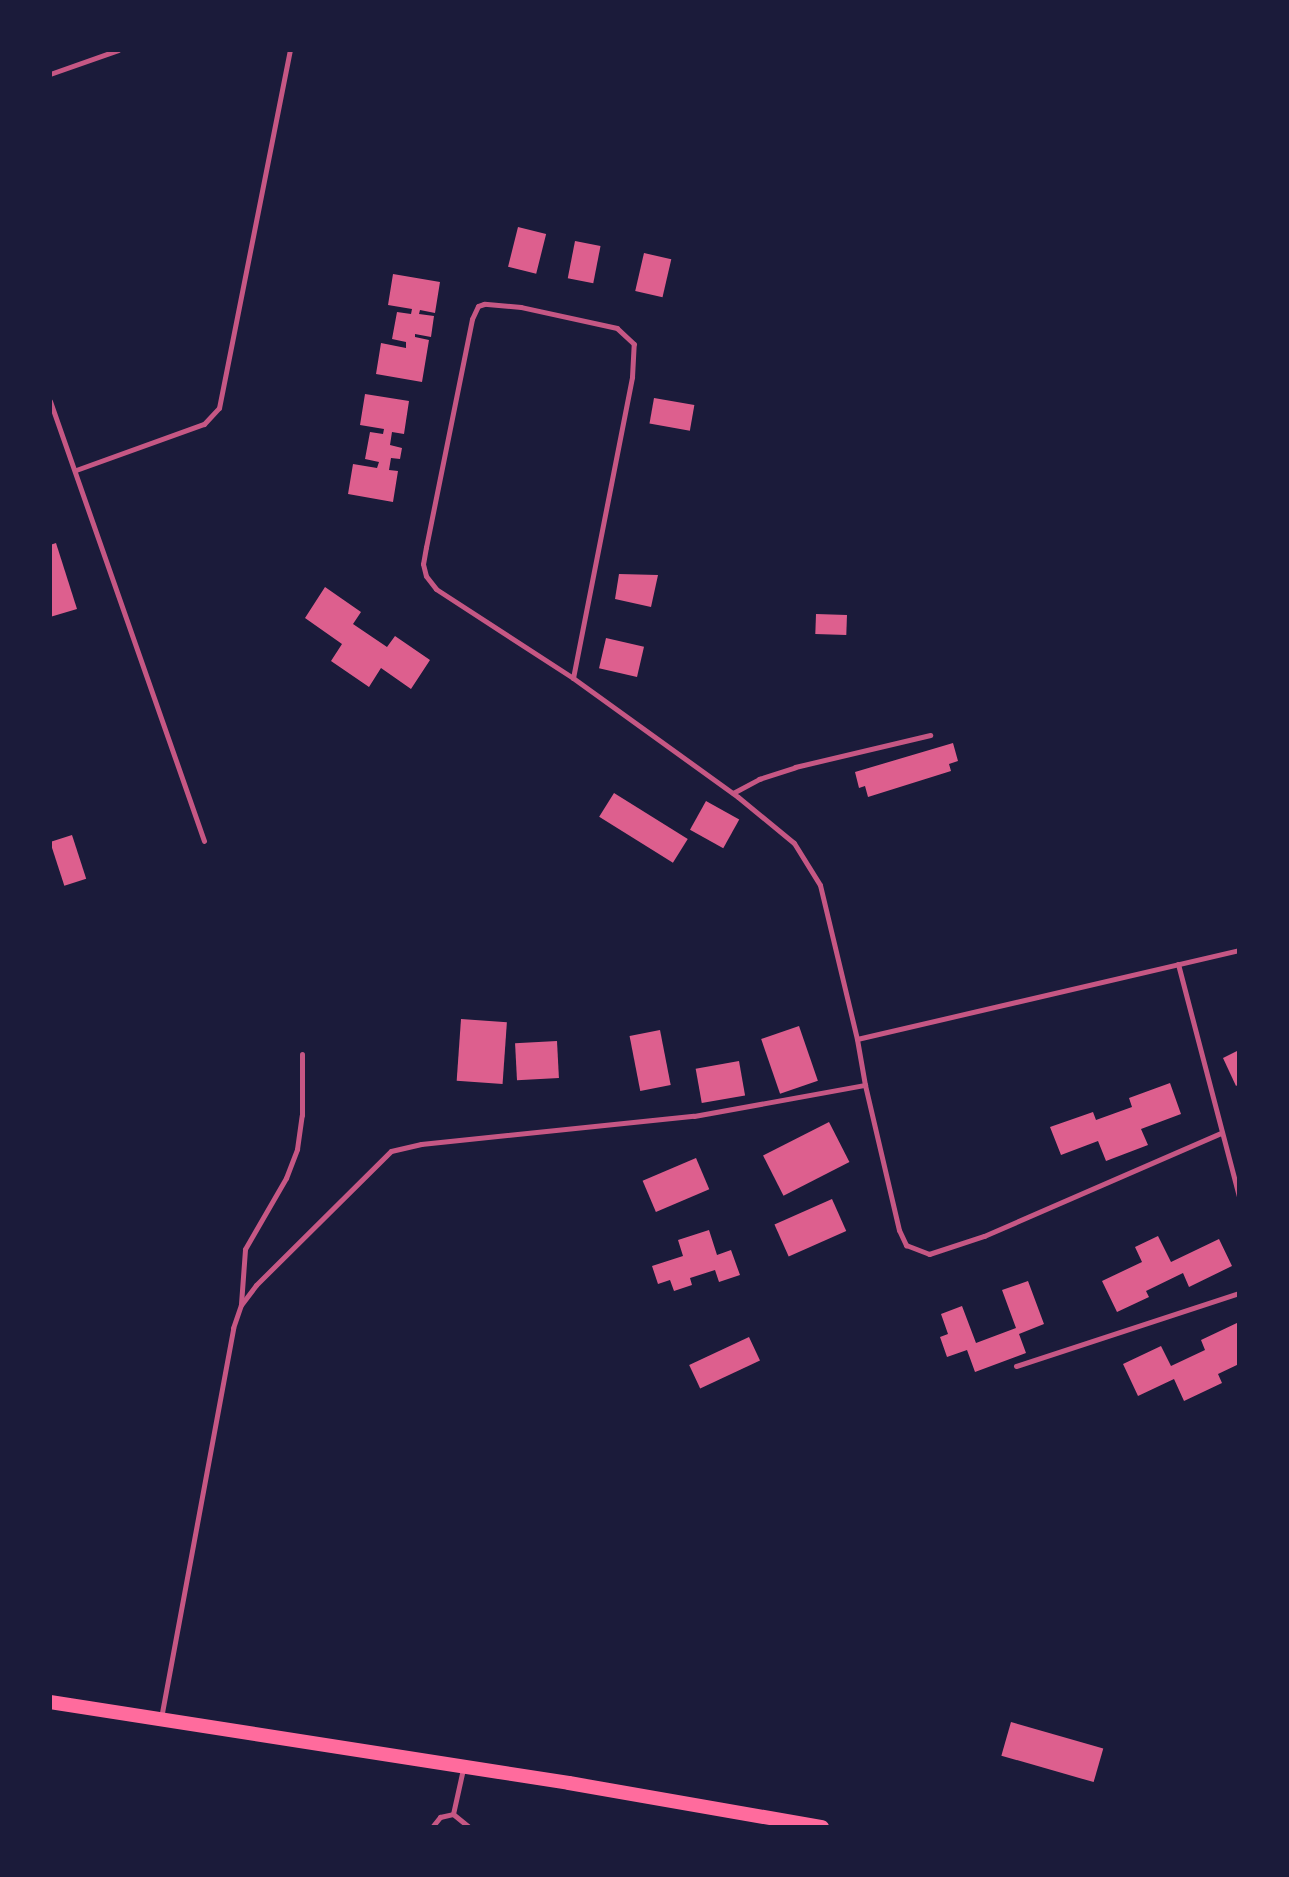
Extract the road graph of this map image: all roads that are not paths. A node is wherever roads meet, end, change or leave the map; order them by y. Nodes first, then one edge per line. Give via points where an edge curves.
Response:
1 (118, 50) edge
2 (290, 50) edge
3 (50, 74) edge
4 (50, 401) edge
5 (76, 470) junction
6 (573, 678) junction
7 (930, 735) dead end
8 (733, 793) junction
9 (204, 841) dead end
10 (1239, 950) edge
11 (1178, 964) junction
12 (857, 1039) junction
13 (302, 1054) dead end
14 (865, 1085) junction
15 (1221, 1133) junction
16 (1239, 1196) edge
17 (1239, 1293) edge
18 (241, 1305) junction
19 (1016, 1366) dead end
20 (50, 1702) edge
21 (161, 1719) junction
22 (463, 1769) junction
23 (453, 1814) junction
24 (432, 1827) edge
25 (469, 1827) edge
26 (822, 1827) edge

1 - 3 lane
2 - 5 lane via 219,408 204,424
4 - 5 lane
5 - 9 lane
6 - 6 lane via 436,589 423,564 472,319 484,304 617,328 634,344
6 - 8 lane
7 - 8 lane via 795,767
8 - 12 lane via 794,843 812,869
10 - 11 lane
11 - 12 lane
11 - 15 lane
12 - 14 lane
13 - 18 lane via 297,1149 245,1249
14 - 15 lane via 899,1230 906,1245 929,1254 984,1236
14 - 18 lane via 694,1116 391,1151
15 - 16 lane
17 - 19 lane
18 - 21 lane
20 - 21 main road
21 - 22 main road
22 - 23 lane
22 - 26 main road
23 - 24 lane via 440,1817
23 - 25 lane

